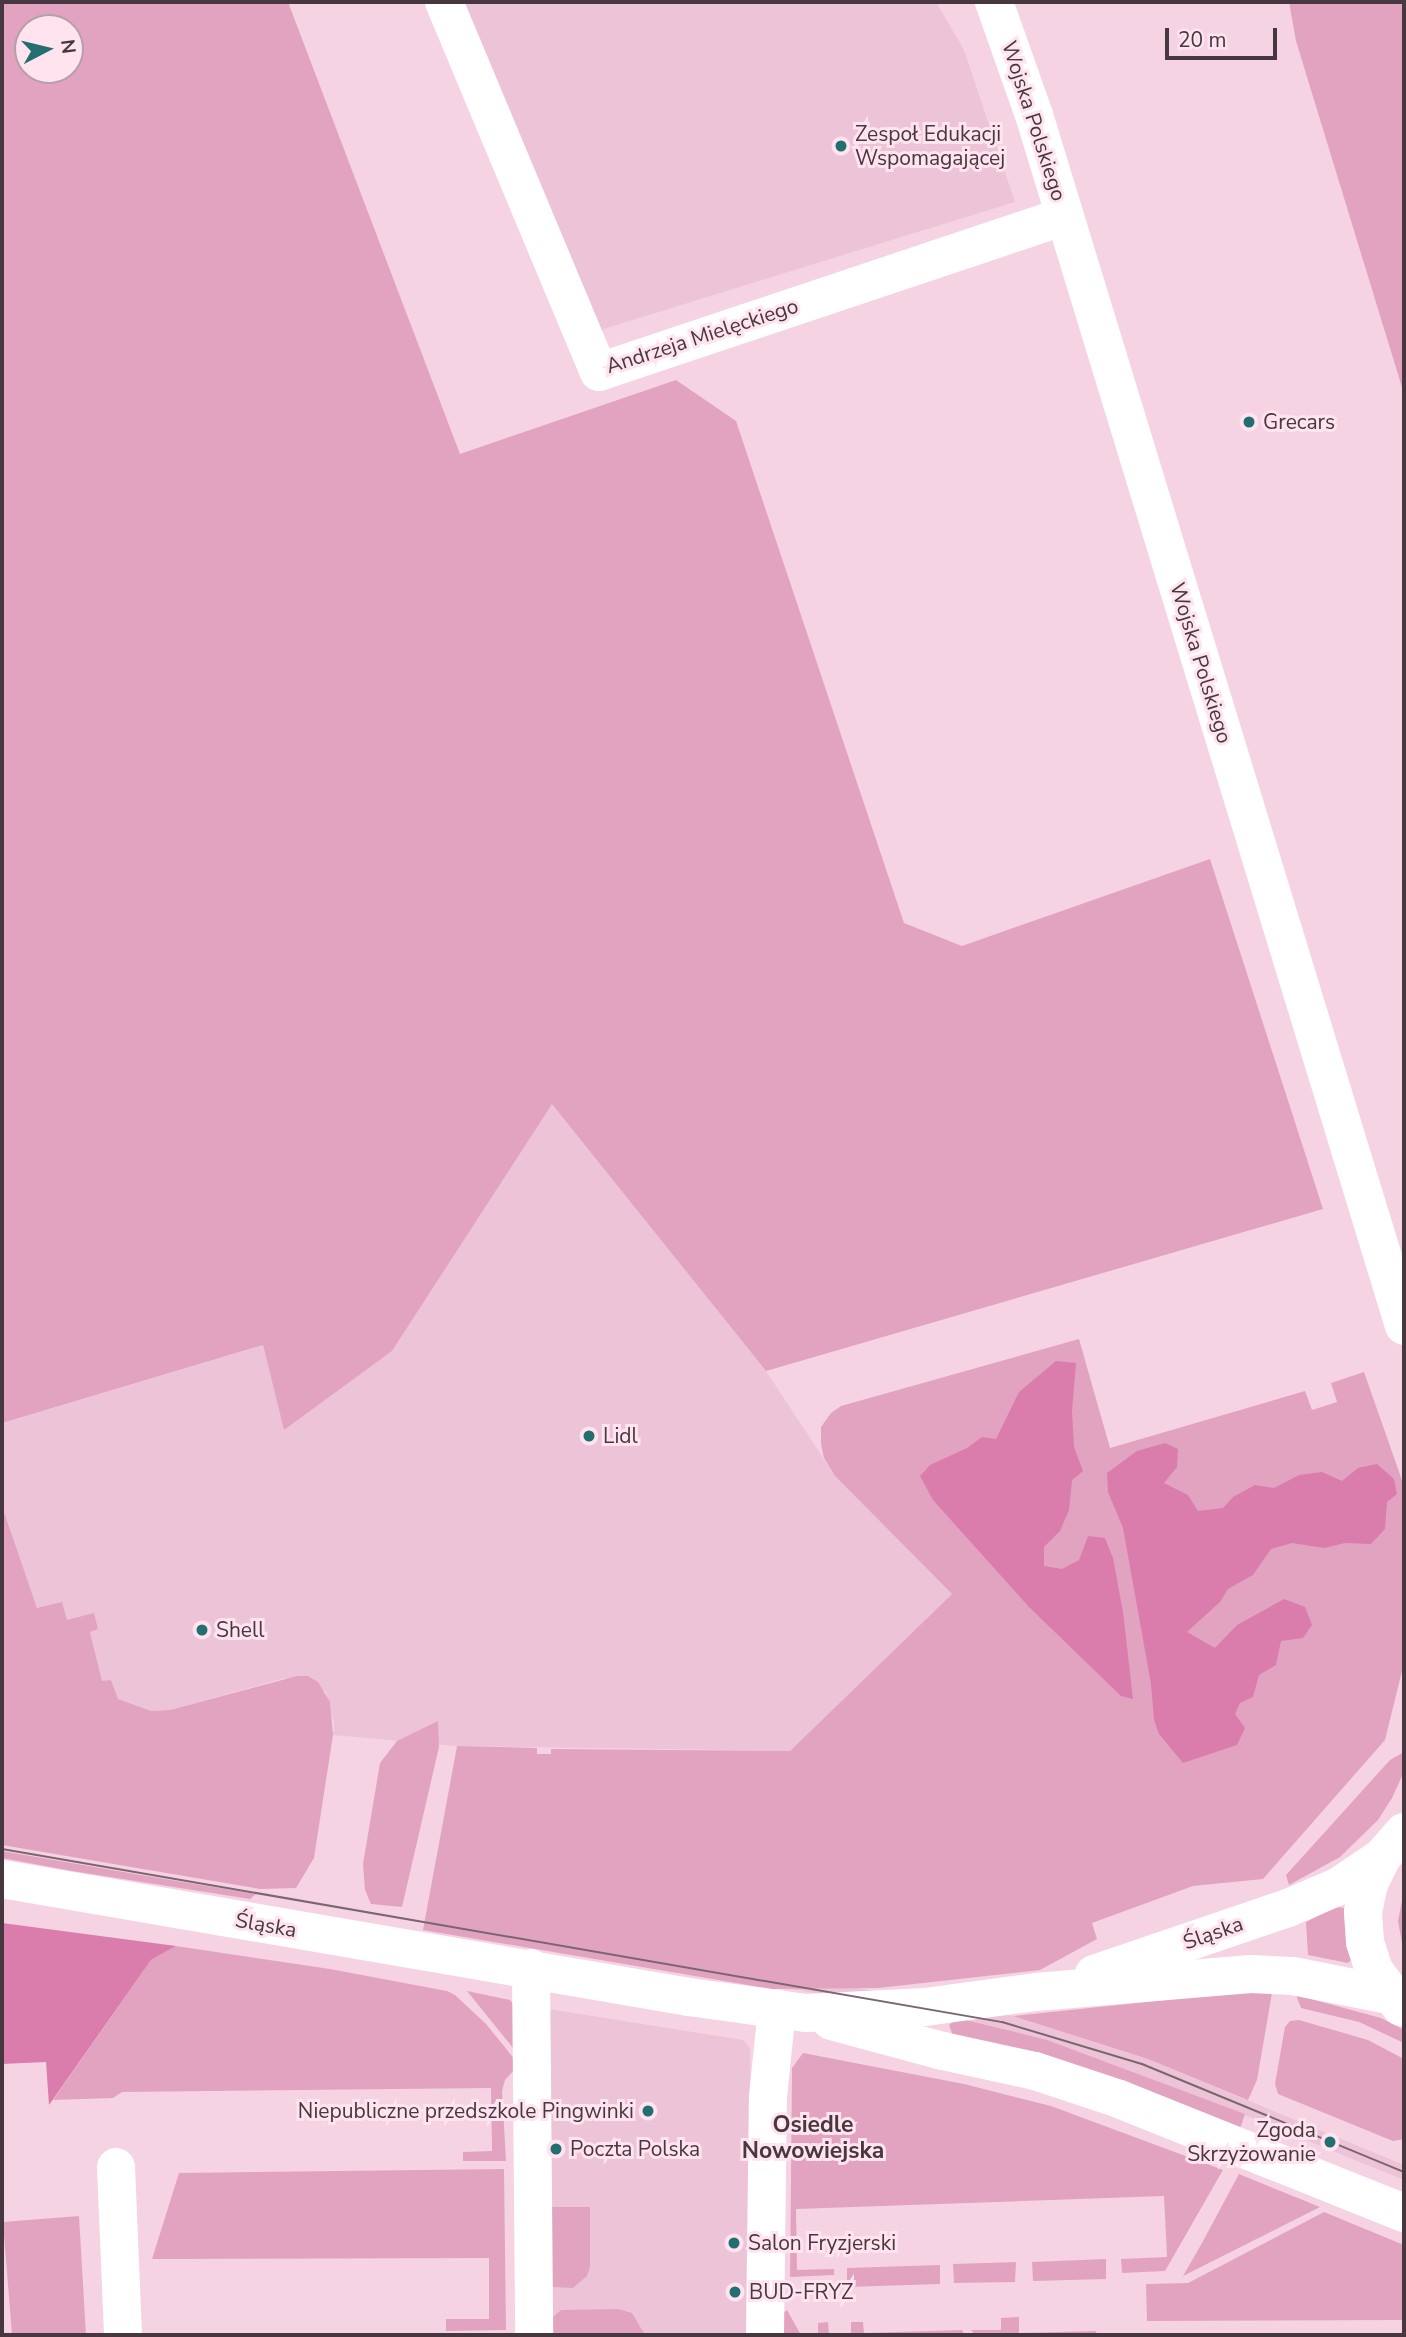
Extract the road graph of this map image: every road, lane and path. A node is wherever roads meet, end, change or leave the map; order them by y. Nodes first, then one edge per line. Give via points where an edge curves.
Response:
1 (444, 2) edge
2 (994, 2) edge
3 (1064, 216) junction
4 (1404, 1326) edge
5 (1393, 1844) edge
6 (2, 1879) edge
7 (531, 1968) junction
8 (1036, 1992) junction
9 (1397, 2003) edge
10 (791, 2011) junction
11 (116, 2167) dead end
12 (1404, 2213) edge
13 (123, 2335) edge
14 (534, 2335) edge
15 (765, 2335) edge

1 - 3 street, Andrzeja Mielęckiego via 599,372
2 - 3 street, Wojska Polskiego
3 - 4 street, Wojska Polskiego
5 - 8 street, Śląska via 1339,1886 1288,1908
5 - 9 street via 1369,1884 1363,1912 1365,1942 1374,1970
6 - 7 street, Śląska
7 - 10 street, Śląska
7 - 14 street
8 - 9 street, Śląska via 1250,1974 1293,1976
8 - 10 street, Śląska via 925,2007
10 - 12 street via 1035,2071 1119,2099
10 - 15 street via 768,2098
11 - 13 street

